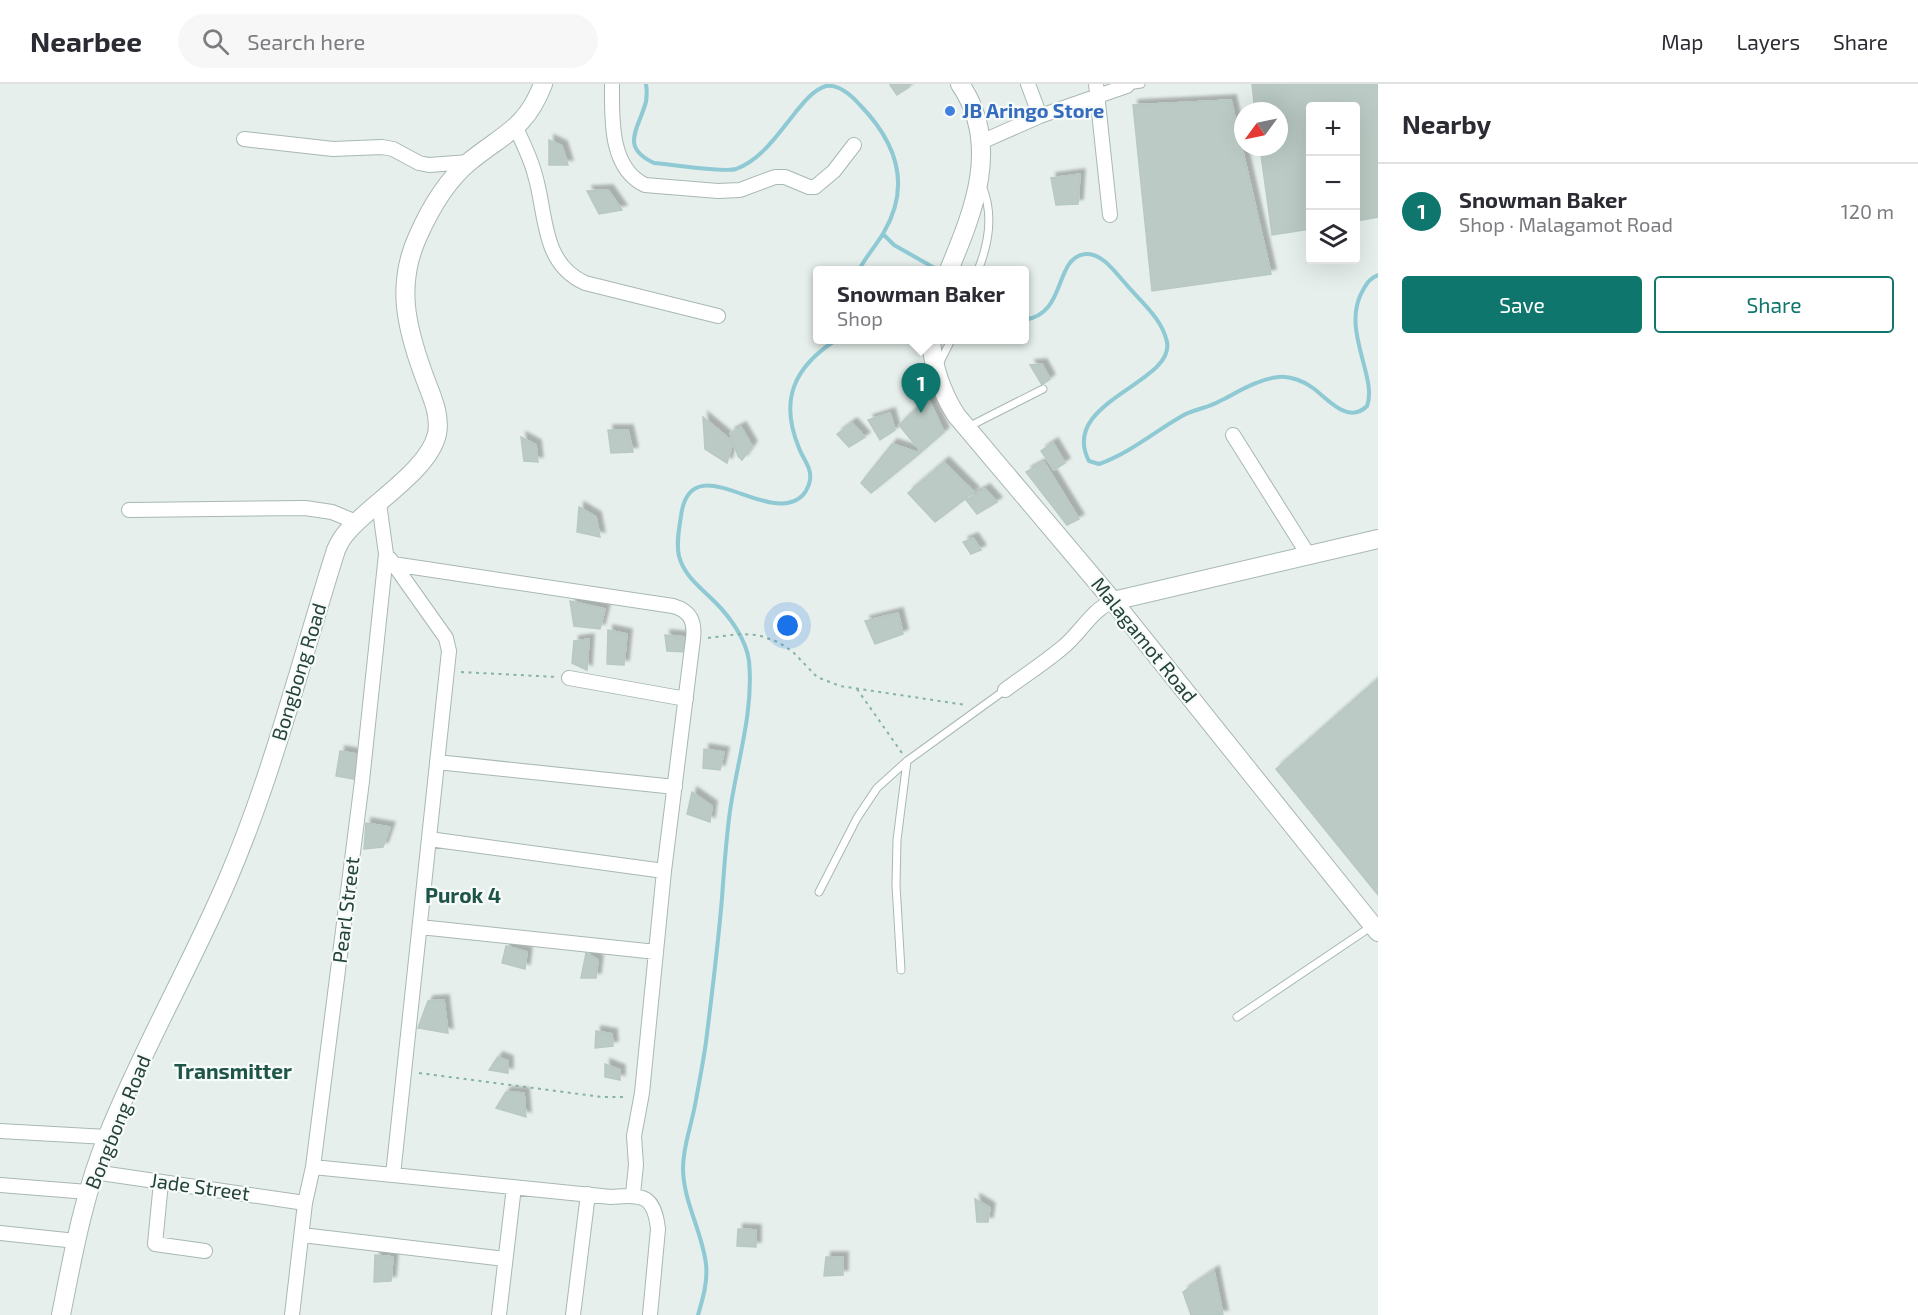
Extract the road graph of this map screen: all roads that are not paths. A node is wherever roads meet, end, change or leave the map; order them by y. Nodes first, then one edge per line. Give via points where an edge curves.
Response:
1 (543, 84) edge
2 (612, 84) edge
3 (960, 84) edge
4 (1028, 84) edge
5 (1134, 85) edge
6 (1097, 89) edge
7 (1040, 116) junction
8 (516, 128) junction
9 (244, 139) dead end
10 (981, 142) junction
11 (854, 145) dead end
12 (469, 162) junction
13 (979, 177) junction
14 (1110, 215) dead end
15 (951, 266) edge
16 (980, 266) edge
17 (718, 316) dead end
18 (932, 344) edge
19 (948, 344) edge
20 (935, 370) junction
21 (1042, 389) dead end
22 (966, 429) junction
23 (1233, 435) dead end
24 (379, 503) junction
25 (129, 510) dead end
26 (356, 522) junction
27 (1378, 539) edge
28 (1309, 556) junction
29 (390, 559) junction
30 (1113, 601) junction
31 (569, 678) road end
32 (1005, 690) joint
33 (686, 699) junction
34 (907, 761) junction
35 (437, 762) junction
36 (675, 787) junction
37 (429, 839) junction
38 (664, 871) junction
39 (819, 892) dead end
40 (420, 927) junction
41 (1375, 929) edge
42 (656, 952) junction
43 (901, 969) dead end
44 (1237, 1017) dead end
45 (0, 1131) edge
46 (107, 1137) junction
47 (313, 1167) junction
48 (94, 1172) junction
49 (393, 1175) junction
50 (161, 1182) junction
51 (0, 1185) edge
52 (514, 1187) junction
53 (88, 1192) junction
54 (588, 1194) junction
55 (633, 1194) junction
56 (305, 1203) junction
57 (0, 1233) edge
58 (302, 1235) junction
59 (76, 1241) junction
60 (205, 1251) dead end
61 (505, 1259) junction
62 (61, 1315) edge
63 (292, 1315) edge
64 (499, 1315) edge
65 (573, 1315) edge
66 (650, 1315) edge

1 - 8 street, Bongbong Road
2 - 11 street via 618,153 627,171 645,185 740,190 785,177 815,187 834,171
3 - 10 street via 975,110
4 - 7 street
5 - 6 street
6 - 7 street
6 - 14 street
7 - 10 street
8 - 12 street, Bongbong Road
8 - 17 street via 536,176 551,248 561,267 585,283
9 - 12 street via 333,149 382,147 429,165
10 - 13 street
12 - 24 street, Bongbong Road via 430,211 406,276 408,320 434,403 437,436 428,453
13 - 15 street
13 - 16 lane via 989,209 989,228
18 - 20 street, Malagamot Road
19 - 20 lane
20 - 22 street, Malagamot Road via 946,400
21 - 22 lane
22 - 30 street, Malagamot Road
23 - 28 street
24 - 26 street, Bongbong Road
24 - 29 street, Pearl Street
25 - 26 street via 305,508 332,512
26 - 46 street, Bongbong Road via 336,550 279,739 227,881
27 - 28 street
28 - 30 street
29 - 33 street via 686,611 693,623
29 - 35 street via 446,638 449,651
29 - 47 street, Pearl Street
30 - 32 street via 1094,613 1062,649
30 - 41 street, Malagamot Road
31 - 33 street
32 - 34 lane
33 - 36 street
34 - 39 lane via 867,802
34 - 43 lane via 897,840
35 - 36 street
35 - 37 street
36 - 38 street
37 - 38 street
37 - 40 street
38 - 42 street
40 - 42 street
40 - 49 street
41 - 44 lane
42 - 55 street via 634,1136
45 - 46 street
46 - 48 street, Bongbong Road
47 - 49 street
47 - 56 street, Pearl Street
48 - 50 street, Jade Street
48 - 53 street, Bongbong Road
49 - 52 street
50 - 56 street, Jade Street
50 - 60 street via 155,1244
51 - 53 street
52 - 54 street
52 - 61 street
53 - 59 street, Bongbong Road
54 - 55 street
54 - 65 street
55 - 66 street via 649,1203 656,1216 657,1250
56 - 58 street, Pearl Street
57 - 59 street
58 - 61 street
58 - 63 street, Pearl Street
59 - 62 street, Bongbong Road
61 - 64 street

